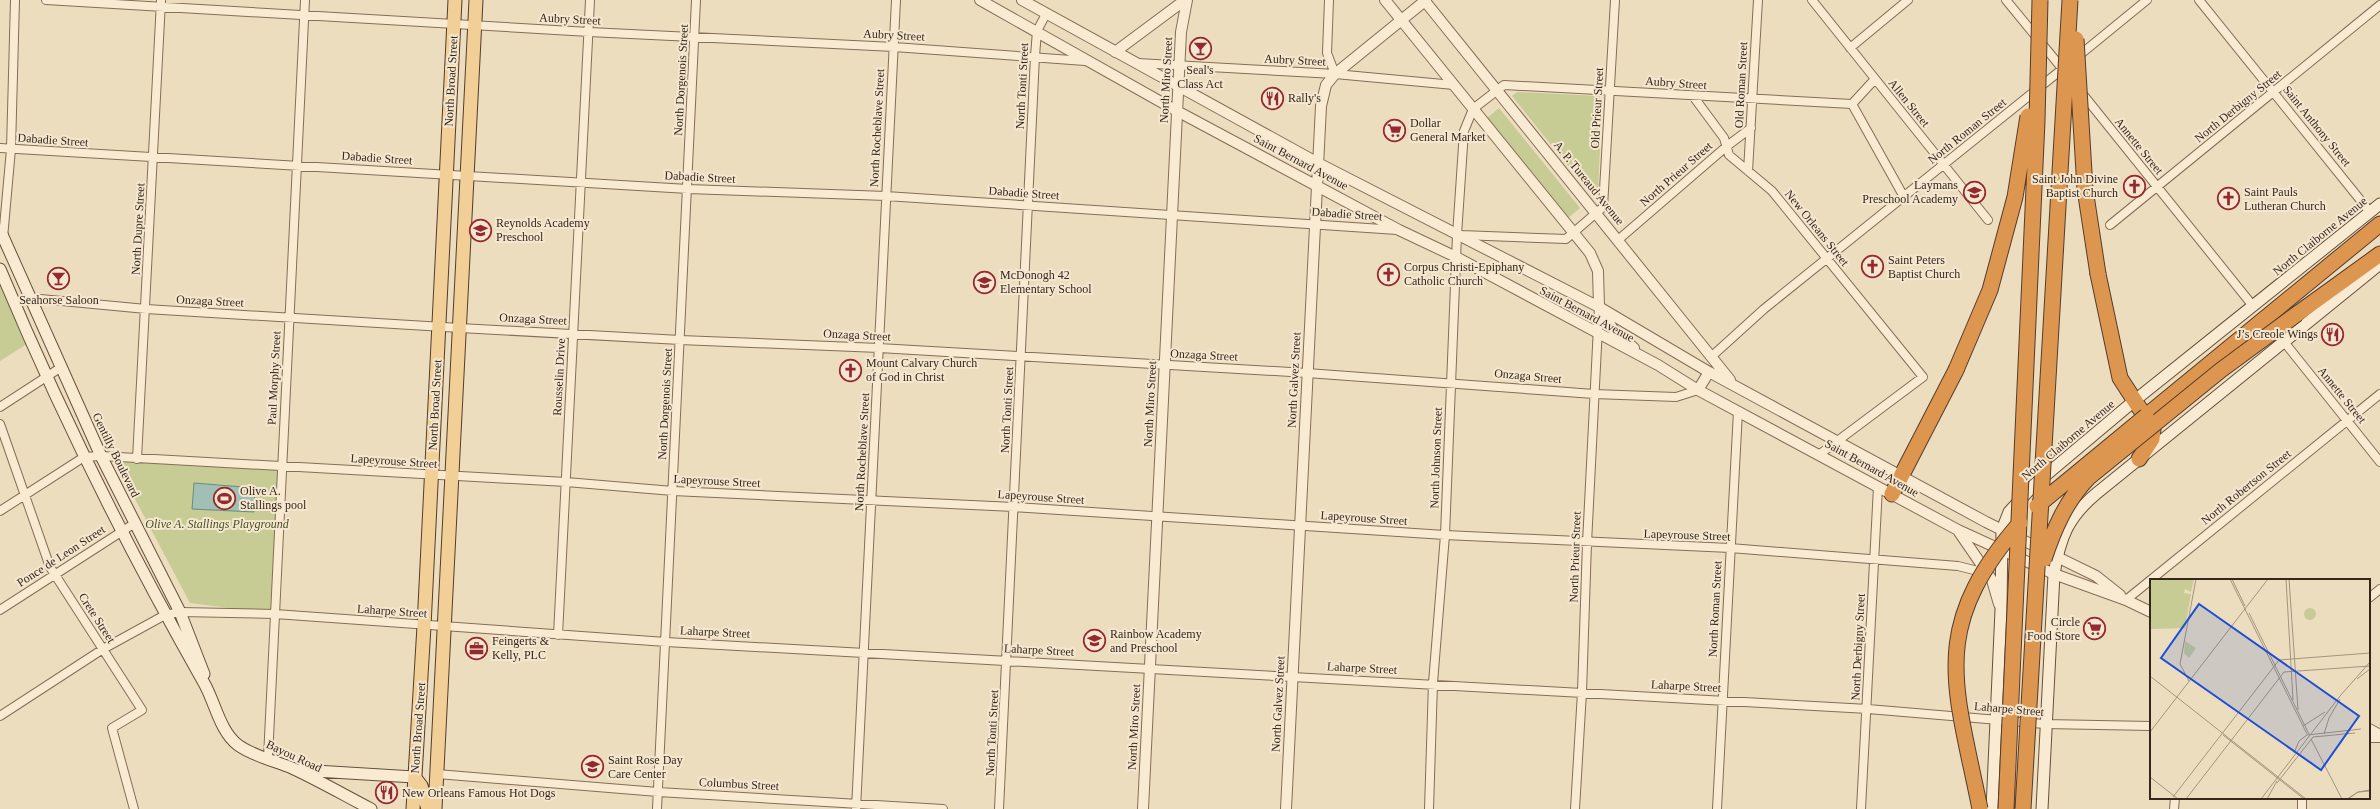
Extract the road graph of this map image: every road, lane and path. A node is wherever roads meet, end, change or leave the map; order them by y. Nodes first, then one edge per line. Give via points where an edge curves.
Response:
1 (15, 0) edge
2 (46, 0) edge
3 (305, 0) edge
4 (455, 0) edge
5 (476, 0) edge
6 (590, 0) edge
7 (696, 0) edge
8 (896, 0) edge
9 (980, 0) edge
10 (1022, 0) edge
11 (1186, 0) edge
12 (1329, 0) edge
13 (1385, 0) edge
14 (1425, 0) edge
15 (1615, 0) edge
16 (1758, 0) edge
17 (1812, 0) edge
18 (1908, 0) edge
19 (2006, 0) edge
20 (2040, 0) edge
21 (2070, 0) edge
22 (2074, 0) edge
23 (2147, 0) edge
24 (2199, 0) edge
25 (161, 3) edge
26 (2380, 5) edge
27 (1046, 14) junction
28 (304, 15) junction
29 (1401, 20) junction
30 (454, 24) junction
31 (474, 25) junction
32 (1037, 31) junction
33 (589, 32) junction
34 (695, 36) junction
35 (894, 47) junction
36 (1850, 48) junction
37 (1115, 52) junction
38 (2037, 53) junction
39 (1036, 56) junction
40 (1093, 61) junction
41 (1135, 63) junction
42 (1180, 66) junction
43 (2062, 69) junction
44 (1335, 74) junction
45 (1875, 79) junction
46 (1454, 85) junction
47 (1179, 87) junction
48 (1497, 90) junction
49 (1609, 91) junction
50 (2274, 92) junction
51 (1693, 96) junction
52 (1753, 100) junction
53 (1852, 104) junction
54 (1473, 109) junction
55 (1177, 110) junction
56 (1751, 128) junction
57 (1727, 146) junction
58 (0, 148) edge
59 (11, 150) junction
60 (154, 159) junction
61 (1318, 162) junction
62 (297, 165) junction
63 (1944, 165) junction
64 (1748, 171) junction
65 (447, 175) junction
66 (467, 176) junction
67 (581, 183) junction
68 (1317, 184) junction
69 (2157, 188) junction
70 (688, 189) junction
71 (886, 196) junction
72 (1904, 197) junction
73 (2380, 204) edge
74 (1028, 205) junction
75 (2370, 212) junction
76 (1597, 213) junction
77 (1172, 214) junction
78 (1988, 220) dead end
79 (1315, 224) junction
80 (2380, 224) edge
81 (2110, 225) dead end
82 (1399, 230) junction
83 (1574, 233) junction
84 (2, 234) edge
85 (1457, 235) junction
86 (1618, 240) junction
87 (2380, 254) edge
88 (1456, 258) junction
89 (1826, 259) junction
90 (2380, 264) edge
91 (0, 269) edge
92 (30, 298) junction
93 (14, 303) junction
94 (2253, 306) junction
95 (1599, 307) junction
96 (146, 309) junction
97 (290, 317) junction
98 (439, 325) junction
99 (460, 328) junction
100 (573, 333) junction
101 (1598, 335) junction
102 (680, 340) junction
103 (2285, 343) junction
104 (879, 348) junction
105 (1021, 356) junction
106 (1711, 357) junction
107 (1165, 365) junction
108 (1658, 365) junction
109 (60, 368) junction
110 (1709, 372) junction
111 (1307, 373) junction
112 (46, 377) junction
113 (1451, 382) junction
114 (1734, 384) junction
115 (1698, 390) junction
116 (1594, 394) junction
117 (2380, 394) edge
118 (2134, 402) junction
119 (0, 407) edge
120 (1738, 411) junction
121 (2346, 421) junction
122 (0, 424) edge
123 (1838, 440) junction
124 (1820, 454) junction
125 (101, 456) junction
126 (84, 457) junction
127 (137, 458) junction
128 (2139, 459) junction
129 (2380, 462) edge
130 (281, 466) junction
131 (432, 476) junction
132 (1901, 476) junction
133 (452, 477) junction
134 (566, 482) junction
135 (1878, 486) junction
136 (673, 491) junction
137 (26, 494) junction
138 (1892, 494) junction
139 (871, 500) junction
140 (1014, 508) junction
141 (0, 511) edge
142 (1157, 517) junction
143 (135, 523) junction
144 (1300, 526) junction
145 (1958, 530) junction
146 (2002, 530) junction
147 (123, 531) junction
148 (1445, 535) junction
149 (1587, 543) junction
150 (1730, 548) junction
151 (2001, 550) junction
152 (2057, 556) junction
153 (1874, 559) junction
154 (55, 574) junction
155 (2054, 574) junction
156 (2152, 579) edge
157 (1992, 580) junction
158 (2150, 580) edge
159 (2036, 586) junction
160 (2380, 589) edge
161 (2370, 597) edge
162 (2126, 600) junction
163 (0, 610) edge
164 (2001, 610) junction
165 (180, 612) junction
166 (2150, 612) edge
167 (275, 614) junction
168 (165, 615) junction
169 (424, 626) junction
170 (445, 627) junction
171 (558, 635) junction
172 (666, 642) junction
173 (103, 649) junction
174 (863, 652) junction
175 (1008, 660) junction
176 (1150, 668) junction
177 (1292, 676) junction
178 (1433, 683) junction
179 (208, 690) junction
180 (1582, 692) junction
181 (1723, 700) junction
182 (1868, 709) junction
183 (219, 715) joint
184 (0, 716) edge
185 (1996, 720) junction
186 (2046, 724) junction
187 (2150, 726) edge
188 (2370, 729) edge
189 (2380, 734) edge
190 (268, 758) junction
191 (295, 770) junction
192 (437, 774) junction
193 (414, 777) junction
194 (658, 792) junction
195 (2175, 799) edge
196 (856, 807) edge
197 (134, 809) edge
198 (370, 809) edge
199 (413, 809) edge
200 (428, 809) edge
201 (435, 809) edge
202 (657, 809) edge
203 (943, 809) edge
204 (999, 809) edge
205 (1143, 809) edge
206 (1286, 809) edge
207 (1429, 809) edge
208 (1575, 809) edge
209 (1718, 809) edge
210 (1861, 809) edge
211 (1980, 809) edge
212 (1992, 809) edge
213 (2006, 809) edge
214 (2023, 809) edge
215 (2042, 809) edge
216 (2174, 809) edge

1 - 59 street
2 - 25 street, Aubry Street
3 - 28 street, Paul Morphy Street
4 - 30 main road, North Broad Street
5 - 31 main road, North Broad Street
6 - 33 street, Rousselin Drive
7 - 34 street, North Dorgenois Street
8 - 35 street, North Rocheblave Street
9 - 32 street, Saint Bernard Avenue
10 - 27 street, Saint Bernard Avenue
11 - 37 street, North Miro Street
11 - 42 street, North Miro Street via 1181,32
12 - 44 street via 1327,53
13 - 29 street
14 - 29 street, North Galvez Street
14 - 48 street, A. P. Tureaud Avenue
15 - 49 street, Old Prieur Street
16 - 52 street, Old Roman Street
17 - 36 street, Allen Street
18 - 36 street
19 - 43 street, Annette Street
20 - 38 highway, bridge
21 - 159 highway, bridge
22 - 118 highway, bridge via 2084,182 2098,274 2116,364 2125,388
23 - 43 street, North Roman Street
24 - 50 street, Saint Anthony Street
25 - 28 street, Aubry Street
25 - 60 street, North Dupre Street
26 - 50 street, North Derbigny Street
27 - 32 street, North Tonti Street
27 - 37 street, Saint Bernard Avenue
28 - 30 street, Aubry Street
28 - 62 street, Paul Morphy Street
29 - 44 street, North Galvez Street
29 - 46 street
30 - 31 street, Aubry Street
30 - 65 main road, North Broad Street
31 - 33 street, Aubry Street
31 - 66 main road, North Broad Street
32 - 39 street, North Tonti Street
32 - 40 street, Saint Bernard Avenue
33 - 34 street, Aubry Street
33 - 67 street, Rousselin Drive
34 - 35 street, Aubry Street
34 - 70 street, North Dorgenois Street
35 - 39 street, Aubry Street
35 - 71 street, North Rocheblave Street
36 - 45 street, Allen Street
37 - 41 street, Saint Bernard Avenue
38 - 132 highway, bridge via 2015,196 1990,290 1956,370
38 - 213 highway, bridge via 2037,121
39 - 40 street, Aubry Street
39 - 74 street, North Tonti Street
40 - 55 street, Saint Bernard Avenue
41 - 42 street, Aubry Street
41 - 47 street, Saint Bernard Avenue
42 - 44 street, Aubry Street
42 - 47 street, North Miro Street
43 - 63 street, North Roman Street
43 - 69 street, Annette Street
44 - 46 street, Aubry Street
44 - 61 street, North Galvez Street via 1326,85 1321,106
45 - 53 street
45 - 63 street, Allen Street
46 - 54 street
47 - 55 street, North Miro Street
47 - 61 street, Saint Bernard Avenue
48 - 49 street, Aubry Street via 1504,85
48 - 54 street, Aubry Street
48 - 76 street, A. P. Tureaud Avenue
49 - 51 street, Aubry Street
49 - 76 street, Old Prieur Street via 1604,207
50 - 69 street, North Derbigny Street
50 - 75 street, Saint Anthony Street
51 - 52 street, Aubry Street
51 - 57 street, New Orleans Street via 1724,138
52 - 53 street, Aubry Street
52 - 56 street, Old Roman Street
53 - 72 street
54 - 83 street
54 - 85 street, North Johnson Street via 1464,131
55 - 68 street, Saint Bernard Avenue
55 - 77 street, North Miro Street
56 - 57 street, North Prieur Street
56 - 64 street, Old Roman Street
57 - 64 street, New Orleans Street via 1729,155
57 - 86 street, North Prieur Street
58 - 59 street, Dabadie Street
59 - 60 street, Dabadie Street
59 - 84 street
60 - 62 street, Dabadie Street
60 - 96 street, North Dupre Street
61 - 68 street, North Galvez Street
61 - 85 street, Saint Bernard Avenue
62 - 65 street, Dabadie Street
62 - 97 street, Paul Morphy Street
63 - 72 street, North Roman Street
63 - 78 street, Allen Street
64 - 89 street, New Orleans Street via 1772,191
65 - 66 street, Dabadie Street
65 - 98 main road, North Broad Street
66 - 67 street, Dabadie Street
66 - 99 main road, North Broad Street
67 - 70 street, Dabadie Street
67 - 100 street, Rousselin Drive
68 - 79 street, North Galvez Street
68 - 82 street, Saint Bernard Avenue
69 - 81 street, North Derbigny Street
69 - 94 street, Annette Street
70 - 71 street, Dabadie Street
70 - 102 street, North Dorgenois Street
71 - 74 street, Dabadie Street
71 - 104 street, North Rocheblave Street
72 - 89 street, North Roman Street
73 - 75 main road, North Claiborne Avenue
74 - 77 street, Dabadie Street
74 - 105 street, North Tonti Street
75 - 94 main road, North Claiborne Avenue
76 - 83 street
76 - 86 street, A. P. Tureaud Avenue
77 - 79 street, Dabadie Street
77 - 107 street, North Miro Street
79 - 82 street, Dabadie Street
79 - 111 street, North Galvez Street
80 - 211 highway, bridge via 2050,494 2021,522 1988,562 1966,606 1960,625 1956,659 1957,700
82 - 88 street, Saint Bernard Avenue
83 - 85 street via 1566,239
83 - 95 street via 1590,252 1598,272
84 - 92 main road, Gentilly Boulevard
85 - 88 street, North Johnson Street
85 - 95 street, Saint Bernard Avenue
86 - 106 street, A. P. Tureaud Avenue
87 - 159 highway, bridge via 2221,370 2080,486 2070,498 2053,534
88 - 101 street, Saint Bernard Avenue
88 - 113 street, North Johnson Street
89 - 106 street, North Roman Street via 1764,309
89 - 123 street, New Orleans Street via 1922,377
90 - 103 main road
91 - 93 main road, Gentilly Boulevard
92 - 93 street, Onzaga Street
92 - 96 street, Onzaga Street
92 - 109 main road, Gentilly Boulevard
93 - 112 main road, Gentilly Boulevard
94 - 118 main road, North Claiborne Avenue
95 - 101 street, North Prieur Street
95 - 108 street via 1614,332
95 - 110 street, Saint Bernard Avenue
96 - 97 street, Onzaga Street
96 - 127 street, North Dupre Street
97 - 98 street, Onzaga Street
97 - 130 street, Paul Morphy Street
98 - 99 street, Onzaga Street
98 - 131 main road, North Broad Street
99 - 100 street, Onzaga Street
99 - 133 main road, North Broad Street
100 - 102 street, Onzaga Street
100 - 134 street, Rousselin Drive
101 - 108 street, Saint Bernard Avenue
101 - 116 street, North Prieur Street
102 - 104 street, Onzaga Street
102 - 136 street, North Dorgenois Street
103 - 121 street, Annette Street
103 - 128 main road
104 - 105 street, Onzaga Street
104 - 139 street, North Rocheblave Street
105 - 107 street, Onzaga Street
105 - 140 street, North Tonti Street
106 - 114 street, A. P. Tureaud Avenue
107 - 111 street, Onzaga Street
107 - 142 street, North Miro Street
108 - 115 street, Saint Bernard Avenue
109 - 112 street
109 - 125 main road, Gentilly Boulevard
110 - 114 street, Saint Bernard Avenue
110 - 115 street
111 - 113 street, Onzaga Street
111 - 144 street, North Galvez Street
112 - 119 street
112 - 126 main road, Gentilly Boulevard
113 - 116 street, Onzaga Street
113 - 148 street, North Johnson Street
114 - 123 street, Saint Bernard Avenue
115 - 116 street, Onzaga Street via 1676,397
115 - 120 street, Saint Bernard Avenue
116 - 149 street, North Prieur Street
117 - 121 street, North Robertson Street
118 - 128 highway via 2151,422 2154,432
118 - 146 main road, North Claiborne Avenue via 2017,502 2005,518
120 - 124 street, Saint Bernard Avenue
120 - 150 street, North Roman Street
121 - 129 street, Annette Street
121 - 156 street, North Robertson Street
122 - 137 street, Crete Street
123 - 124 street
123 - 132 street, Saint Bernard Avenue
124 - 135 street, Saint Bernard Avenue
125 - 126 street, Lapeyrouse Street
125 - 127 street, Lapeyrouse Street
125 - 143 main road, Gentilly Boulevard
126 - 137 street
126 - 147 main road, Gentilly Boulevard
127 - 130 street, Lapeyrouse Street
128 - 152 main road via 2077,511 2063,536
130 - 131 street, Lapeyrouse Street
130 - 167 street, Paul Morphy Street
131 - 133 street, Lapeyrouse Street
131 - 169 main road, North Broad Street
132 - 138 highway
132 - 146 street, Saint Bernard Avenue
133 - 134 street, Lapeyrouse Street
133 - 170 main road, North Broad Street
134 - 136 street, Lapeyrouse Street
134 - 171 street, Rousselin Drive
135 - 138 street, Saint Bernard Avenue
135 - 153 street, North Derbigny Street
136 - 139 street, Lapeyrouse Street
136 - 172 street, North Dorgenois Street
137 - 141 street
137 - 154 street, Crete Street via 50,567
138 - 145 street, Saint Bernard Avenue
139 - 140 street, Lapeyrouse Street
139 - 174 street, North Rocheblave Street
140 - 142 street, Lapeyrouse Street
140 - 175 street, North Tonti Street
142 - 144 street, Lapeyrouse Street
142 - 176 street, North Miro Street
143 - 147 street, Ponce de Leon Street
143 - 165 main road, Gentilly Boulevard
144 - 148 street, Lapeyrouse Street
144 - 177 street, North Galvez Street
145 - 151 street, Saint Bernard Avenue
145 - 157 street
146 - 151 main road, North Claiborne Avenue
146 - 152 street, Saint Bernard Avenue
147 - 154 street, Ponce de Leon Street
147 - 168 main road, Gentilly Boulevard
148 - 149 street, Lapeyrouse Street
148 - 178 street, North Johnson Street
149 - 150 street, Lapeyrouse Street
149 - 180 street, North Prieur Street
150 - 153 street, Lapeyrouse Street
150 - 181 street, North Roman Street
151 - 155 street, Saint Bernard Avenue
151 - 164 main road, North Claiborne Avenue
152 - 155 main road
152 - 162 street, Saint Bernard Avenue via 2096,576
153 - 157 street, Lapeyrouse Street via 1958,566 1978,570
153 - 182 street, North Derbigny Street
154 - 163 street, Ponce de Leon Street
154 - 173 street, Crete Street
155 - 162 street, Saint Bernard Avenue
155 - 186 main road
157 - 164 street
158 - 162 street, North Robertson Street
159 - 214 highway, bridge
160 - 161 street
162 - 166 street, Saint Bernard Avenue
164 - 185 main road, North Claiborne Avenue
165 - 167 street, Laharpe Street
165 - 168 street, Laharpe Street
165 - 179 main road, Gentilly Boulevard via 202,666
167 - 169 street, Laharpe Street
167 - 190 street, Paul Morphy Street
168 - 173 street, Laharpe Street
168 - 179 main road, Gentilly Boulevard
169 - 170 street, Laharpe Street
169 - 193 main road, North Broad Street
170 - 171 street, Laharpe Street
170 - 192 main road, North Broad Street
171 - 172 street, Laharpe Street
172 - 174 street, Laharpe Street
172 - 194 street, North Dorgenois Street
173 - 184 street, Laharpe Street
173 - 197 street, Crete Street via 142,710 112,728
174 - 175 street, Laharpe Street
174 - 196 street, North Rocheblave Street
175 - 176 street, Laharpe Street
175 - 204 street, North Tonti Street
176 - 177 street, Laharpe Street
176 - 205 street, North Miro Street
177 - 178 street, Laharpe Street
177 - 206 street, North Galvez Street
178 - 180 street, Laharpe Street
178 - 207 street, North Johnson Street
179 - 183 main road, Gentilly Boulevard
180 - 181 street, Laharpe Street
180 - 208 street, North Prieur Street
181 - 182 street, Laharpe Street
181 - 209 street, North Roman Street
182 - 185 street, Laharpe Street
182 - 210 street, North Derbigny Street
183 - 190 main road, Bayou Road via 226,731 238,745
185 - 186 street, Laharpe Street
185 - 212 main road, North Claiborne Avenue
186 - 187 street, Laharpe Street
186 - 215 main road
188 - 189 street
190 - 191 main road, Bayou Road
191 - 193 main road
191 - 198 main road, Bayou Road
192 - 194 street, Columbus Street
192 - 201 main road, North Broad Street
193 - 199 main road, North Broad Street
193 - 200 main road via 421,786
194 - 196 street, Columbus Street
194 - 202 street, North Dorgenois Street
195 - 216 street
196 - 203 street, Columbus Street

